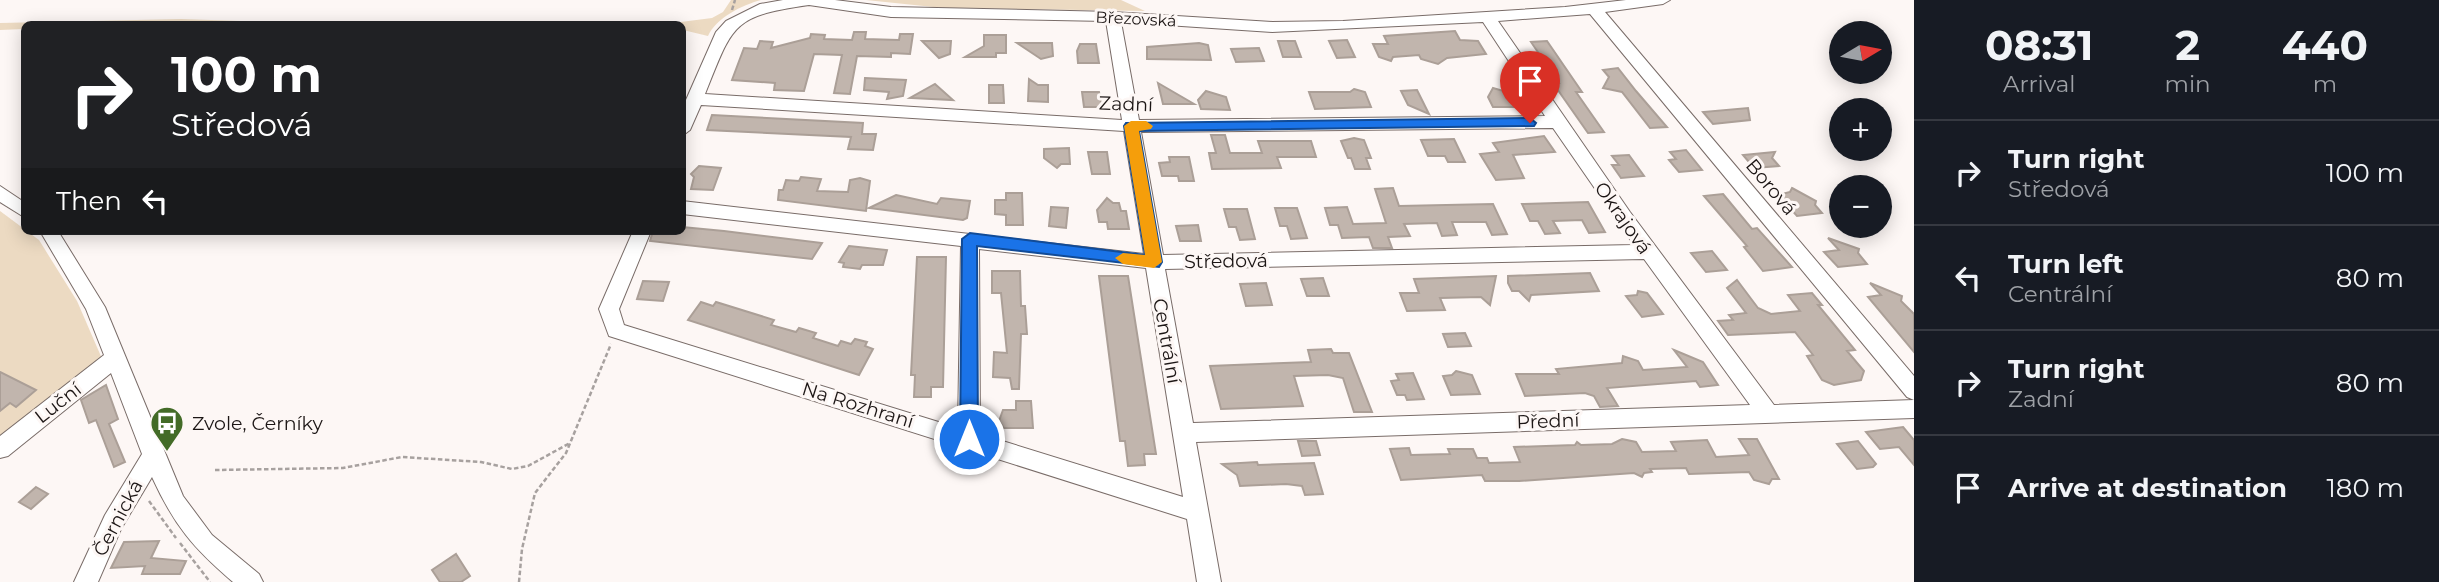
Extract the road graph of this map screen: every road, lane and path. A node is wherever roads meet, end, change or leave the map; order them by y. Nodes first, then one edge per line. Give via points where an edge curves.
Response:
1 (1663, 0) edge
2 (1595, 10) junction
3 (1487, 16) junction
4 (1113, 17) junction
5 (695, 99) junction
6 (686, 120) edge
7 (1556, 122) junction
8 (1131, 126) junction
9 (0, 192) edge
10 (686, 208) edge
11 (21, 209) edge
12 (51, 235) edge
13 (640, 235) edge
14 (970, 239) junction
15 (1647, 252) junction
16 (1154, 262) junction
17 (617, 330) junction
18 (116, 357) junction
19 (1914, 391) edge
20 (1914, 408) edge
21 (1768, 413) junction
22 (1182, 433) junction
23 (969, 439) junction
24 (570, 443) junction
25 (0, 449) edge
26 (153, 455) junction
27 (215, 470) dead end
28 (1195, 511) junction
29 (86, 582) edge
30 (251, 582) edge
31 (519, 582) edge
32 (1209, 582) edge

1 - 2 street, Březovská
2 - 3 street, Březovská
2 - 19 street, Borová
3 - 4 street, Březovská via 1272,27
3 - 7 street, Okrajová
4 - 5 street, Březovská via 891,12 788,2 765,7 731,24 720,35
4 - 8 street, Centrální
5 - 6 street, Březovská
5 - 8 street, Zadní
7 - 8 street, Zadní
7 - 15 street, Okrajová
8 - 16 street, Centrální
9 - 11 street
10 - 14 street, Středová
12 - 18 street via 95,307
13 - 17 street via 609,309
14 - 16 street, Středová
14 - 23 street
15 - 16 street, Středová
15 - 21 street, Okrajová
16 - 22 street, Centrální
17 - 23 street, Na Rozhraní
17 - 24 path
18 - 25 street, Luční
18 - 26 street
20 - 21 street, Přední
21 - 22 street, Přední
22 - 28 street, Centrální
23 - 28 street, Na Rozhraní
24 - 27 path via 528,466 512,469 481,462 402,457 343,468
24 - 31 path via 535,494
26 - 29 street, Černická via 113,522
26 - 30 street via 175,503 204,543
28 - 32 street, Centrální

